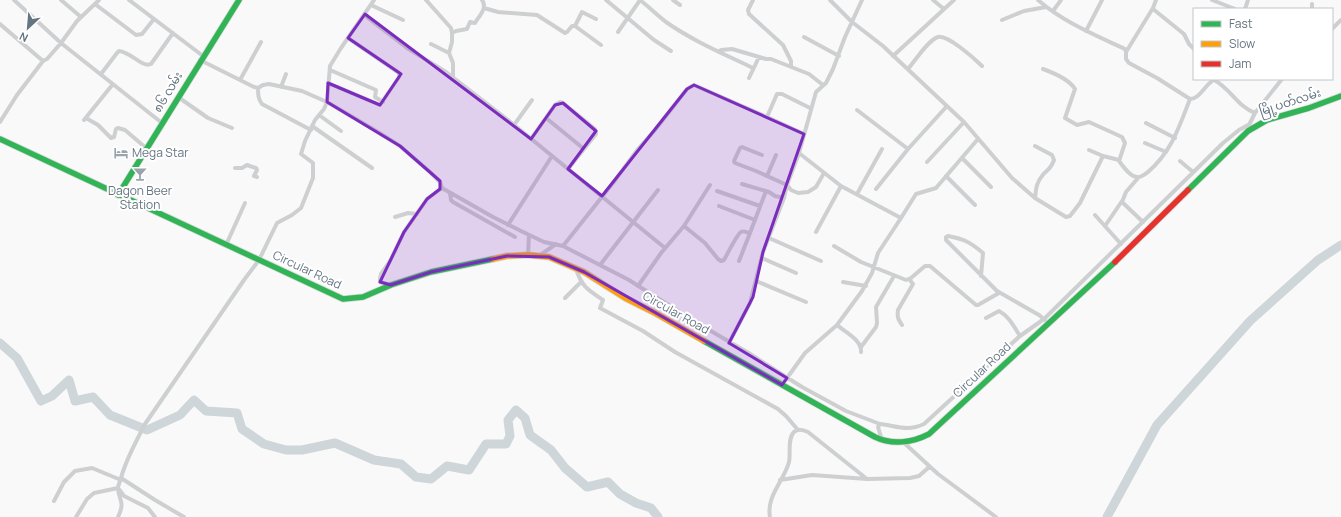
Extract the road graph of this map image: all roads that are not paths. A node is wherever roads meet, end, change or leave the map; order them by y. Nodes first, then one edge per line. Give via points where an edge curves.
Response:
1 (15, 0) edge
2 (61, 0) edge
3 (99, 0) edge
4 (129, 0) edge
5 (374, 0) edge
6 (426, 0) edge
7 (482, 0) edge
8 (606, 0) edge
9 (640, 0) edge
10 (673, 0) edge
11 (753, 0) edge
12 (830, 0) edge
13 (862, 0) edge
14 (933, 0) edge
15 (954, 0) edge
16 (1039, 0) edge
17 (1061, 0) edge
18 (1102, 0) edge
19 (1156, 0) edge
20 (1212, 0) edge
21 (236, 1) edge
22 (1224, 2) edge
23 (95, 4) junction
24 (371, 4) junction
25 (1312, 4) dead end
26 (680, 5) dead end
27 (1046, 6) junction
28 (484, 8) junction
29 (1153, 8) junction
30 (1233, 8) edge
31 (1312, 8) edge
32 (944, 9) junction
33 (1054, 11) junction
34 (365, 14) junction
35 (80, 17) junction
36 (627, 18) junction
37 (154, 19) junction
38 (596, 19) dead end
39 (403, 20) dead end
40 (1002, 20) dead end
41 (1341, 20) edge
42 (852, 22) junction
43 (575, 26) junction
44 (1, 28) edge
45 (1333, 28) edge
46 (1086, 31) junction
47 (618, 32) dead end
48 (173, 33) junction
49 (452, 33) junction
50 (804, 37) dead end
51 (348, 38) junction
52 (260, 42) dead end
53 (61, 43) junction
54 (431, 44) dead end
55 (601, 45) dead end
56 (1193, 48) edge
57 (671, 51) dead end
58 (719, 52) junction
59 (1126, 52) junction
60 (448, 53) junction
61 (839, 56) junction
62 (893, 56) junction
63 (759, 57) junction
64 (202, 58) junction
65 (43, 61) junction
66 (791, 66) junction
67 (982, 66) dead end
68 (753, 68) junction
69 (908, 69) junction
70 (1043, 69) dead end
71 (330, 70) junction
72 (101, 74) junction
73 (286, 74) dead end
74 (453, 78) junction
75 (749, 78) dead end
76 (240, 80) junction
77 (1214, 80) edge
78 (1281, 80) edge
79 (328, 83) junction
80 (113, 84) junction
81 (823, 86) junction
82 (280, 87) junction
83 (258, 88) junction
84 (1341, 96) edge
85 (178, 97) junction
86 (1190, 99) junction
87 (532, 100) dead end
88 (327, 102) junction
89 (383, 102) junction
90 (947, 106) junction
91 (810, 108) junction
92 (857, 110) dead end
93 (1255, 114) junction
94 (319, 115) junction
95 (767, 117) junction
96 (546, 118) junction
97 (0, 122) edge
98 (964, 122) junction
99 (162, 123) junction
100 (1146, 123) dead end
101 (514, 125) junction
102 (232, 128) dead end
103 (311, 128) junction
104 (1248, 128) junction
105 (341, 131) dead end
106 (804, 134) junction
107 (531, 138) junction
108 (978, 138) junction
109 (1175, 138) junction
110 (0, 139) edge
111 (1145, 143) dead end
112 (1036, 146) dead end
113 (146, 148) junction
114 (584, 148) junction
115 (882, 149) dead end
116 (908, 149) junction
117 (1089, 150) dead end
118 (1166, 152) junction
119 (799, 153) junction
120 (762, 155) dead end
121 (776, 155) dead end
122 (552, 156) junction
123 (1103, 156) junction
124 (962, 158) junction
125 (1119, 160) junction
126 (1180, 161) dead end
127 (927, 162) dead end
128 (235, 168) dead end
129 (372, 168) dead end
130 (568, 169) junction
131 (1193, 172) junction
132 (824, 173) junction
133 (767, 176) junction
134 (946, 176) junction
135 (257, 177) dead end
136 (1138, 178) junction
137 (742, 184) dead end
138 (710, 185) dead end
139 (787, 185) junction
140 (841, 186) junction
141 (991, 187) dead end
142 (442, 188) junction
143 (876, 188) dead end
144 (658, 190) dead end
145 (718, 191) dead end
146 (766, 191) junction
147 (450, 193) junction
148 (857, 194) junction
149 (118, 195) junction
150 (602, 196) junction
151 (784, 198) junction
152 (1035, 198) junction
153 (1122, 201) junction
154 (245, 202) dead end
155 (975, 205) dead end
156 (719, 206) dead end
157 (760, 206) junction
158 (417, 214) junction
159 (1095, 215) dead end
160 (395, 217) dead end
161 (901, 218) junction
162 (755, 220) junction
163 (634, 222) junction
164 (1143, 222) junction
165 (508, 225) junction
166 (684, 226) junction
167 (1105, 226) junction
168 (816, 232) dead end
169 (750, 233) junction
170 (529, 235) junction
171 (515, 237) dead end
172 (769, 238) junction
173 (557, 244) junction
174 (1121, 244) junction
175 (226, 245) junction
176 (563, 246) junction
177 (834, 246) dead end
178 (665, 248) junction
179 (528, 255) junction
180 (538, 256) junction
181 (762, 258) junction
182 (259, 260) junction
183 (739, 261) dead end
184 (821, 261) dead end
185 (600, 265) junction
186 (874, 268) junction
187 (576, 269) junction
188 (796, 273) dead end
189 (894, 276) junction
190 (981, 276) junction
191 (909, 279) junction
192 (756, 281) junction
193 (581, 282) junction
194 (843, 282) dead end
195 (391, 285) junction
196 (638, 286) junction
197 (866, 286) junction
198 (1000, 293) junction
199 (565, 298) dead end
200 (806, 302) dead end
201 (986, 318) dead end
202 (1046, 320) junction
203 (837, 325) junction
204 (902, 325) dead end
205 (1020, 336) junction
206 (729, 343) junction
207 (787, 378) junction
208 (782, 384) junction
209 (880, 424) junction
210 (798, 430) junction
211 (882, 440) junction
212 (902, 442) junction
213 (929, 467) junction
214 (121, 479) junction
215 (867, 479) junction
216 (780, 480) junction
217 (118, 488) junction
218 (54, 501) dead end
219 (154, 516) edge
220 (76, 517) edge
221 (118, 517) edge
222 (160, 517) edge
223 (184, 517) edge
224 (770, 517) edge
225 (996, 517) edge

1 - 53 street
2 - 35 street
3 - 23 street
4 - 37 street
5 - 24 street
6 - 49 street via 451,28
7 - 28 street
8 - 36 street
9 - 36 street
9 - 58 street via 666,22
10 - 26 street
11 - 66 street via 748,10 749,14 783,45
12 - 42 street
13 - 42 street
14 - 32 street
15 - 32 street
16 - 27 street
17 - 33 street
18 - 46 street
19 - 29 street
20 - 22 street
21 - 64 main road, ၈၆ လမ်း
22 - 30 street
23 - 35 street
23 - 37 street via 136,35 142,34
24 - 34 street
24 - 39 street
25 - 31 street
27 - 33 street
27 - 40 street
28 - 43 street via 498,12 537,15 565,33
28 - 49 street via 475,23 470,22 467,29
29 - 56 street via 1184,34
29 - 59 street
32 - 62 street
33 - 46 street
34 - 51 street
34 - 74 street via 407,48
35 - 53 street
36 - 47 street
36 - 57 street
37 - 48 street
38 - 43 street via 582,12
41 - 45 street
42 - 61 street
42 - 62 street
43 - 55 street
44 - 65 street
46 - 59 street
48 - 64 street
48 - 72 street via 151,64 143,64 120,51
49 - 60 street
50 - 61 street
51 - 71 street
51 - 89 street via 400,75
52 - 76 street
53 - 65 street
53 - 72 street
54 - 60 street
58 - 63 street via 732,49
58 - 68 street
59 - 86 street via 1129,63
60 - 74 street via 453,63
61 - 81 street
62 - 69 street
63 - 66 street
63 - 68 street
64 - 76 street
64 - 85 main road, ၈၆ လမ်း
65 - 97 street
66 - 81 street via 809,74
67 - 69 street via 962,48 942,37 937,37
68 - 75 street
69 - 90 street
70 - 125 street via 1062,78 1074,88 1075,92 1064,116 1066,120 1077,125 1089,122 1124,139
71 - 79 street
71 - 89 street via 376,90 375,97
72 - 80 street
73 - 82 street
74 - 101 street
76 - 83 street
77 - 86 street via 1196,98
77 - 93 street via 1246,110
78 - 93 street
79 - 88 street
79 - 89 street via 378,105
80 - 99 street
80 - 113 street via 85,119 98,125 111,138 114,138 116,129 125,130
81 - 91 street via 816,92
82 - 83 street via 269,84
82 - 88 street via 302,91
83 - 103 street via 262,104
84 - 104 main road, မြို့ပတ်လမ်း
85 - 99 main road, ၈၆ လမ်း
85 - 102 street via 208,118
86 - 109 street
87 - 101 street
88 - 94 street
88 - 142 street via 400,146 438,179
90 - 98 street
90 - 116 street
91 - 95 street via 782,94 776,94
91 - 106 street
92 - 116 street
93 - 104 street
94 - 103 street
94 - 105 street
95 - 106 street
95 - 150 street via 694,85 687,89
96 - 107 street
96 - 114 street
96 - 114 street via 555,105 563,103 595,129 596,134
98 - 108 street
98 - 127 street
99 - 113 main road, ၈၆ လမ်း
100 - 109 street
101 - 107 street
103 - 129 street
103 - 182 street via 302,154 313,163 313,178 301,208 278,224
104 - 131 street via 1239,130
104 - 202 main road, Circular Road via 1138,240
106 - 119 street
107 - 122 street
108 - 124 street
108 - 152 street via 1012,178
109 - 118 street
110 - 149 main road, Circular Road
111 - 118 street
112 - 152 street via 1052,155 1054,160 1036,186
113 - 149 main road, ၈၆ လမ်း
114 - 130 street
115 - 148 street
116 - 143 street
117 - 123 street
118 - 136 street via 1155,166
119 - 132 street
119 - 139 street
120 - 133 street via 742,147 734,161
121 - 133 street
122 - 130 street
122 - 165 street
123 - 125 street
123 - 152 street via 1080,203 1070,216 1066,217
124 - 134 street
124 - 141 street
125 - 136 street
126 - 131 street
128 - 135 street via 251,166 257,170 254,176
130 - 150 street
131 - 164 street
132 - 139 street via 816,187 808,192 798,193
132 - 140 street
133 - 139 street
134 - 155 street
134 - 161 street via 936,188 916,194
136 - 153 street
137 - 146 street
138 - 166 street
139 - 151 street
140 - 148 street
140 - 168 street
142 - 147 street
142 - 158 street via 427,199
144 - 163 street
145 - 157 street
146 - 151 street
146 - 157 street
147 - 165 street
147 - 171 street via 453,202
148 - 161 street
149 - 175 main road, Circular Road
150 - 163 street
150 - 176 street
151 - 172 street
153 - 164 street
153 - 167 street
154 - 175 street
156 - 162 street
157 - 162 street
158 - 160 street via 408,213
158 - 195 street via 404,232 380,279 380,282
159 - 167 street
161 - 186 street via 878,253
162 - 169 street
163 - 178 street
163 - 185 street
164 - 174 street
165 - 170 street
166 - 169 street via 705,243 721,261 740,232
166 - 178 street
167 - 174 street
169 - 183 street
170 - 173 street via 544,242
170 - 179 street
172 - 181 street
172 - 184 street
173 - 176 street
173 - 180 street
174 - 202 street
175 - 182 main road, Circular Road
176 - 185 street
177 - 186 street
178 - 196 street
179 - 180 main road, Circular Road
179 - 195 main road, Circular Road via 506,256 431,272
180 - 187 main road, Circular Road via 549,257
181 - 188 street
181 - 192 street
182 - 195 main road, Circular Road via 343,299 363,296
182 - 214 street via 145,424 133,446
185 - 196 street
186 - 189 street
186 - 197 street
187 - 193 street
187 - 208 main road, Circular Road
189 - 191 street
189 - 203 street via 876,307 876,327 861,350 853,338
190 - 190 street via 946,240 946,237 967,240 983,253
190 - 198 street
191 - 198 street via 927,265 976,305
191 - 204 street via 913,284 897,314
192 - 200 street
192 - 206 street via 750,303
193 - 199 street
193 - 210 street via 604,300 600,308 778,409
194 - 197 street
196 - 206 street
197 - 203 street
198 - 202 street
201 - 205 street via 999,311 1003,313
202 - 205 street
202 - 212 main road, Circular Road via 929,434 917,440
203 - 207 street via 805,353
205 - 209 street via 924,424 909,429
206 - 207 street
207 - 208 street
207 - 209 street via 846,411
208 - 211 main road, Circular Road via 808,401
209 - 211 street via 878,427
210 - 215 street via 808,432
210 - 216 street via 790,440 789,463
211 - 212 main road, Circular Road
212 - 213 street
213 - 215 street via 920,476 910,478
213 - 225 street
214 - 217 street
214 - 218 street via 92,468 75,471 64,482
214 - 223 street
215 - 216 street via 812,475
216 - 224 street via 770,502
217 - 219 street via 124,496 148,508
217 - 220 street via 94,493
217 - 221 street via 122,502
219 - 222 street

